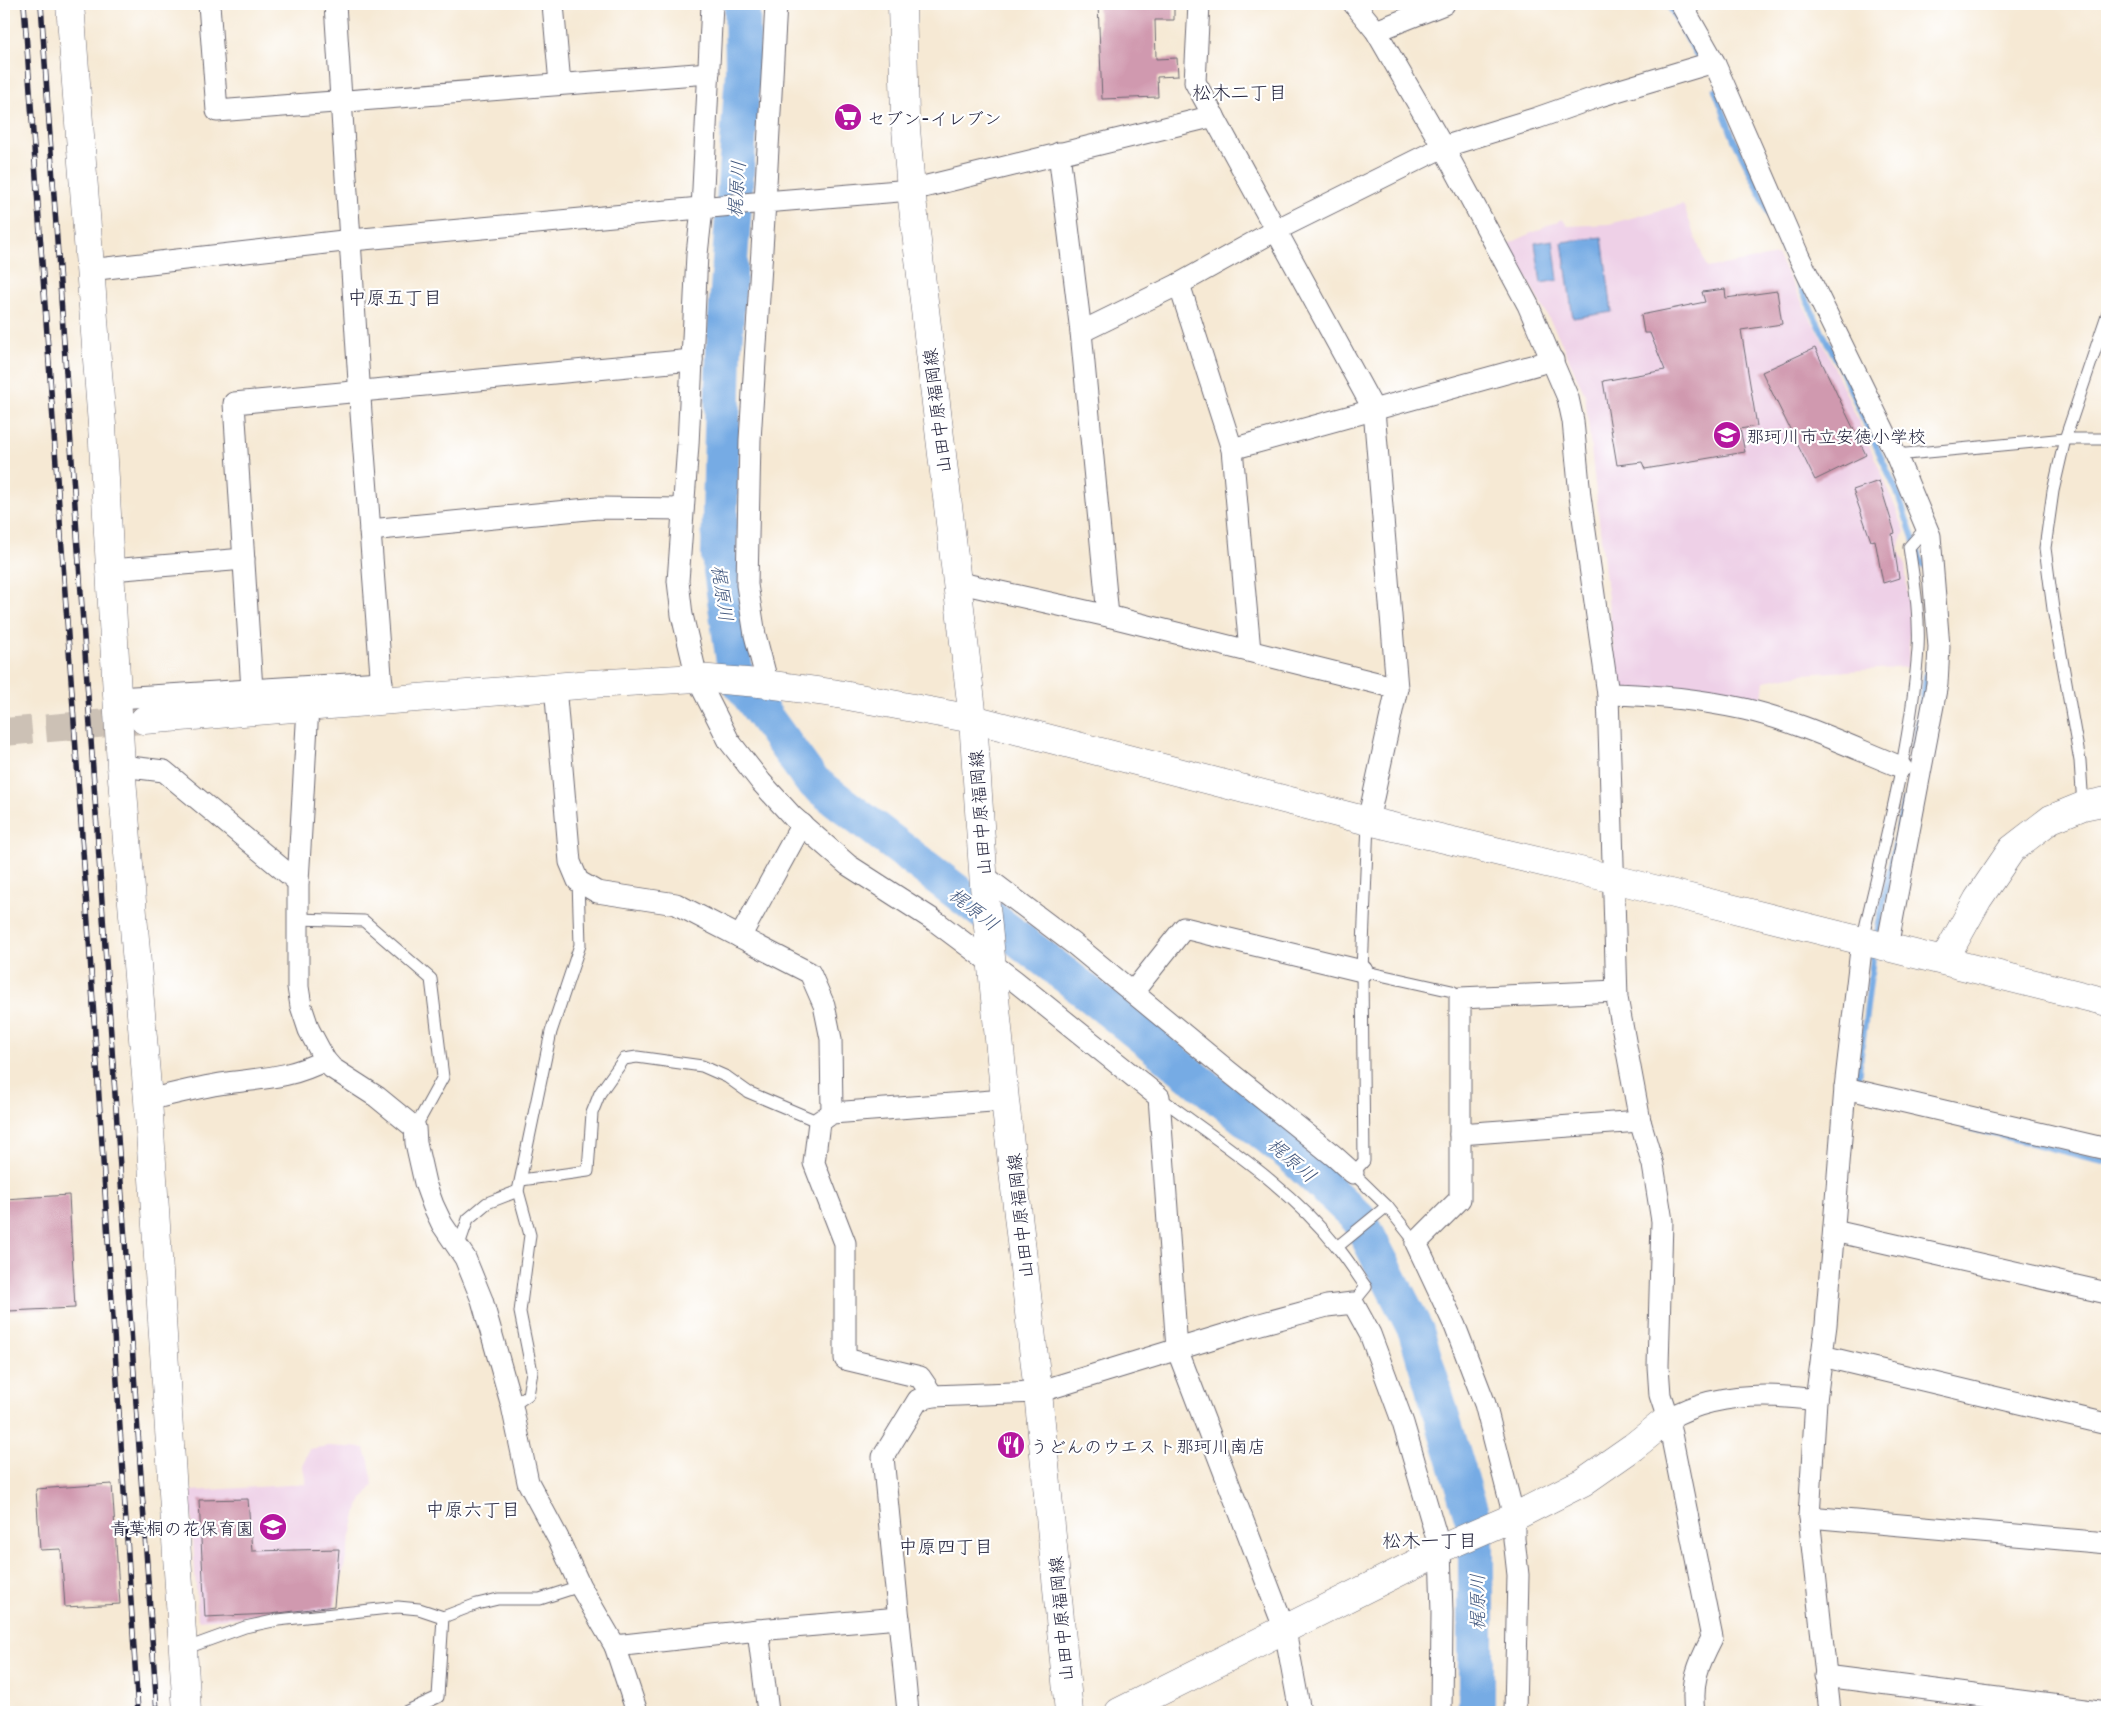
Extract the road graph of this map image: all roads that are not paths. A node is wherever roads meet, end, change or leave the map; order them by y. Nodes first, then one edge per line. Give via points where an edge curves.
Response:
1 (70, 4) edge
2 (209, 4) edge
3 (335, 4) edge
4 (553, 4) edge
5 (712, 4) edge
6 (776, 4) edge
7 (902, 4) edge
8 (1198, 4) edge
9 (1354, 4) edge
10 (1444, 4) edge
11 (1681, 4) edge
12 (1376, 31) junction
13 (1714, 62) junction
14 (709, 73) junction
15 (560, 84) junction
16 (341, 102) junction
17 (1214, 116) junction
18 (1443, 147) junction
19 (1059, 153) junction
20 (911, 190) junction
21 (765, 202) junction
22 (702, 208) junction
23 (1276, 230) junction
24 (352, 240) junction
25 (89, 270) junction
26 (1179, 284) junction
27 (2107, 315) edge
28 (1081, 332) junction
29 (692, 360) junction
30 (1553, 360) junction
31 (360, 390) junction
32 (1374, 410) junction
33 (2066, 439) junction
34 (2107, 439) edge
35 (1232, 449) junction
36 (1896, 455) junction
37 (683, 509) junction
38 (1926, 528) junction
39 (370, 530) junction
40 (244, 559) junction
41 (111, 570) junction
42 (956, 582) junction
43 (1108, 616) junction
44 (1250, 651) junction
45 (701, 678) junction
46 (764, 684) junction
47 (555, 686) junction
48 (1397, 688) junction
49 (252, 690) junction
50 (383, 692) junction
51 (1608, 694) junction
52 (117, 698) junction
53 (308, 707) junction
54 (973, 719) junction
55 (144, 720) tunnel mouth
56 (122, 766) junction
57 (1901, 767) junction
58 (2095, 803) edge
59 (1368, 821) junction
60 (802, 824) junction
61 (1614, 879) junction
62 (578, 881) junction
63 (984, 881) junction
64 (298, 882) junction
65 (298, 919) junction
66 (740, 937) junction
67 (1875, 944) junction
68 (992, 954) junction
69 (1944, 960) junction
70 (1362, 971) junction
71 (1616, 991) junction
72 (1133, 992) junction
73 (1460, 998) junction
74 (2107, 1002) edge
75 (325, 1060) junction
76 (1845, 1088) junction
77 (1159, 1096) junction
78 (148, 1100) junction
79 (1005, 1100) junction
80 (826, 1118) junction
81 (1640, 1121) junction
82 (415, 1128) junction
83 (1460, 1134) junction
84 (2107, 1149) edge
85 (1353, 1173) junction
86 (520, 1185) junction
87 (1385, 1208) junction
88 (1834, 1231) junction
89 (1416, 1243) junction
90 (1339, 1245) junction
91 (458, 1248) junction
92 (2107, 1293) edge
93 (1353, 1302) junction
94 (1177, 1349) junction
95 (1822, 1356) junction
96 (1038, 1392) junction
97 (933, 1396) junction
98 (1816, 1400) junction
99 (512, 1406) junction
100 (1668, 1419) junction
101 (2107, 1424) edge
102 (1514, 1517) junction
103 (1809, 1517) junction
104 (2107, 1543) edge
105 (1440, 1549) junction
106 (580, 1586) junction
107 (443, 1617) junction
108 (899, 1618) junction
109 (758, 1630) junction
110 (1285, 1630) junction
111 (615, 1646) junction
112 (184, 1649) junction
113 (1826, 1676) junction
114 (187, 1712) edge
115 (405, 1712) edge
116 (637, 1712) edge
117 (768, 1712) edge
118 (908, 1712) edge
119 (1069, 1712) edge
120 (1119, 1712) edge
121 (1300, 1712) edge
122 (1441, 1712) edge
123 (1515, 1712) edge
124 (1695, 1712) edge
125 (1830, 1712) edge
126 (2107, 1712) edge

1 - 25 street
2 - 16 street via 217,111
3 - 16 street
4 - 15 street
5 - 14 street
6 - 21 street
7 - 20 street, 山田中原福岡線
8 - 17 street via 1195,82
9 - 12 street
10 - 12 street
11 - 13 street
12 - 18 street
13 - 18 street
13 - 36 street via 1799,257
14 - 15 street
14 - 22 street
15 - 16 street
16 - 24 street
17 - 19 street
17 - 23 street
18 - 23 street
18 - 30 street via 1524,298
19 - 20 street
19 - 28 street
20 - 21 street
20 - 42 street, 山田中原福岡線
21 - 22 street
21 - 46 street via 750,440 747,585
22 - 24 street
22 - 29 street
23 - 26 street
23 - 32 street
24 - 25 street
24 - 31 street
25 - 41 street
26 - 28 street
26 - 35 street
27 - 33 lane
28 - 43 street
29 - 31 street
29 - 37 street
30 - 32 street
30 - 51 street via 1573,421 1580,496
31 - 39 street
31 - 40 street via 234,403
32 - 35 street
32 - 48 street
33 - 34 lane
33 - 36 lane
33 - 58 lane via 2053,491 2045,548 2080,761
35 - 44 street
36 - 38 street
37 - 39 street via 598,508
37 - 45 street via 678,581 682,615
38 - 57 lane via 1910,547 1918,610 1918,648
38 - 67 street via 1931,544 1939,647 1937,684
39 - 50 street
40 - 41 street
40 - 49 street
41 - 52 street
42 - 43 street
42 - 54 street, 山田中原福岡線
43 - 44 street
44 - 48 street
45 - 46 street
45 - 47 street
45 - 60 street via 729,741 761,782
46 - 54 street
47 - 50 street
47 - 62 street via 570,862
48 - 59 street
49 - 50 street
49 - 52 street
50 - 53 street
51 - 57 street via 1669,696 1745,709
51 - 61 street
52 - 56 street
53 - 55 street
53 - 64 street
54 - 59 street
54 - 63 street, 山田中原福岡線
56 - 64 street via 164,770
56 - 78 street
57 - 67 lane
58 - 69 street via 2051,819 2012,848 1978,899
59 - 61 street
59 - 70 lane
60 - 66 street
60 - 68 street via 848,865
61 - 67 street
61 - 71 street
62 - 66 street via 597,892 676,904
62 - 86 lane via 580,946 551,1032
63 - 68 street, 山田中原福岡線
63 - 72 street via 1074,944
64 - 65 street
65 - 75 street via 301,1006
65 - 82 lane via 364,921 431,979 443,1078
66 - 80 street via 810,973 824,1005 831,1039
67 - 69 street
67 - 76 street
68 - 77 street
68 - 79 street, 山田中原福岡線
69 - 74 street
70 - 72 street via 1184,928
70 - 73 lane via 1452,991
70 - 85 lane via 1364,1161
71 - 73 street
71 - 81 street
72 - 85 street
73 - 83 street
75 - 78 street via 280,1077 219,1084
75 - 82 street
76 - 84 street
76 - 88 street
77 - 90 lane via 1262,1175
77 - 94 street
78 - 112 street
79 - 80 street
79 - 96 street, 山田中原福岡線
80 - 86 lane via 748,1092 728,1077 702,1066 637,1057 624,1059 600,1092 592,1113 588,1171
80 - 97 street via 814,1163 845,1243 845,1359 920,1377
81 - 83 street
81 - 100 street via 1653,1165 1662,1221 1658,1366 1660,1395
82 - 91 street via 425,1183 442,1224
83 - 89 street via 1460,1199
85 - 87 lane
86 - 91 lane via 487,1203 468,1219
86 - 99 lane via 530,1235 520,1312 532,1372 528,1395
87 - 89 lane
87 - 90 lane
88 - 92 street
88 - 95 street
89 - 102 street via 1455,1326 1485,1404
90 - 93 lane via 1366,1288
91 - 99 street via 482,1300
93 - 94 street via 1327,1306
93 - 105 street via 1370,1334 1403,1423
94 - 96 street
94 - 110 street
95 - 98 street
95 - 101 street
96 - 97 street
96 - 119 street, 山田中原福岡線
97 - 108 street via 918,1400 884,1457
98 - 100 street via 1723,1398 1684,1409
98 - 103 street
99 - 106 street via 528,1482
100 - 102 street via 1583,1482
100 - 124 street via 1712,1638 1694,1684
102 - 105 street
102 - 123 street via 1518,1575
103 - 104 street
103 - 113 street
105 - 110 street
105 - 122 street
106 - 107 lane via 540,1599 498,1599
106 - 111 street
107 - 112 lane via 419,1609 398,1607 278,1620 244,1627
107 - 115 lane via 438,1697
108 - 109 street
108 - 118 street
109 - 111 street
109 - 117 street
110 - 120 street
110 - 121 street
111 - 116 street
112 - 114 street
113 - 125 street
113 - 126 street

